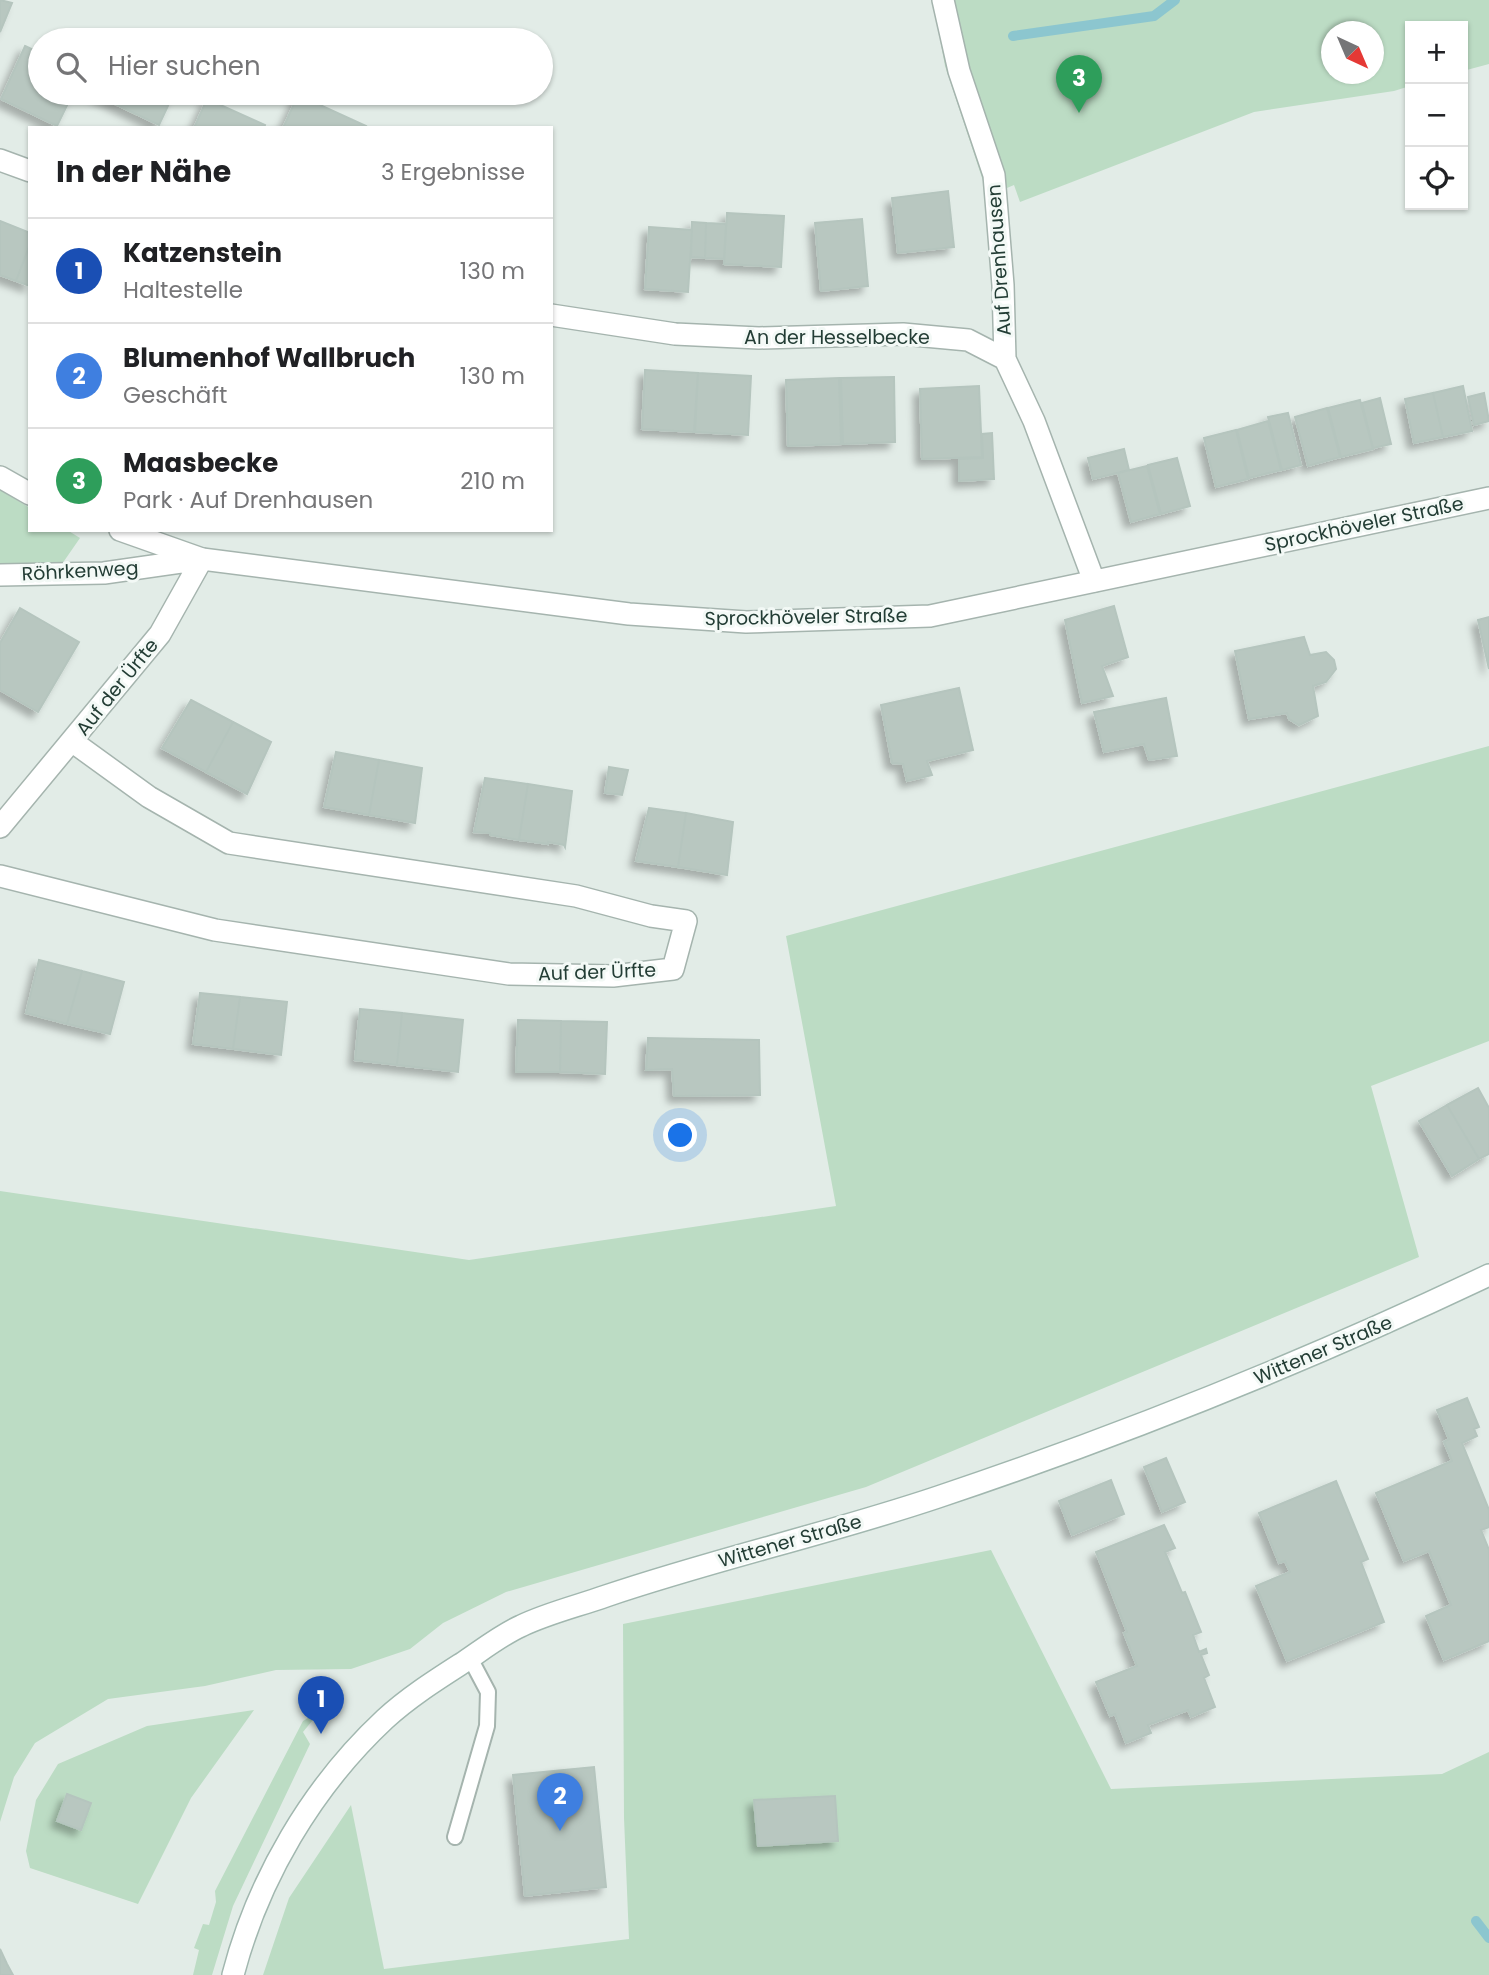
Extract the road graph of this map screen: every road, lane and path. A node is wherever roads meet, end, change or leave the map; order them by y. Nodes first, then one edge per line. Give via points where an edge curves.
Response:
1 (943, 0) edge
2 (0, 160) edge
3 (28, 170) edge
4 (553, 315) edge
5 (1005, 359) junction
6 (0, 477) edge
7 (28, 493) edge
8 (1489, 498) edge
9 (126, 532) edge
10 (202, 559) junction
11 (0, 575) edge
12 (1094, 581) junction
13 (73, 742) junction
14 (0, 827) edge
15 (0, 876) edge
16 (1489, 1275) edge
17 (470, 1658) junction
18 (455, 1837) dead end
19 (233, 1975) edge

1 - 5 street, Auf Drenhausen via 959,71 994,175
2 - 3 street
4 - 5 street, An der Hesselbecke via 676,334 759,338 903,334 968,340
5 - 12 street via 1034,421
6 - 7 street
8 - 12 street, Sprockhöveler Straße
9 - 10 street, Sprockhöveler Straße
10 - 11 street, Röhrkenweg via 104,573
10 - 12 street, Sprockhöveler Straße via 629,614 746,622 930,616
10 - 13 street, Auf der Ürfte via 160,635
13 - 14 street, Auf der Ürfte
13 - 15 street, Auf der Ürfte via 149,797 229,843 576,895 686,921 673,969 613,976 509,974 215,930
16 - 17 street, Wittener Straße via 1174,1413 938,1497 666,1576 520,1626
17 - 18 lane via 488,1692 487,1726
17 - 19 street, Wittener Straße via 384,1720 320,1793 267,1880

